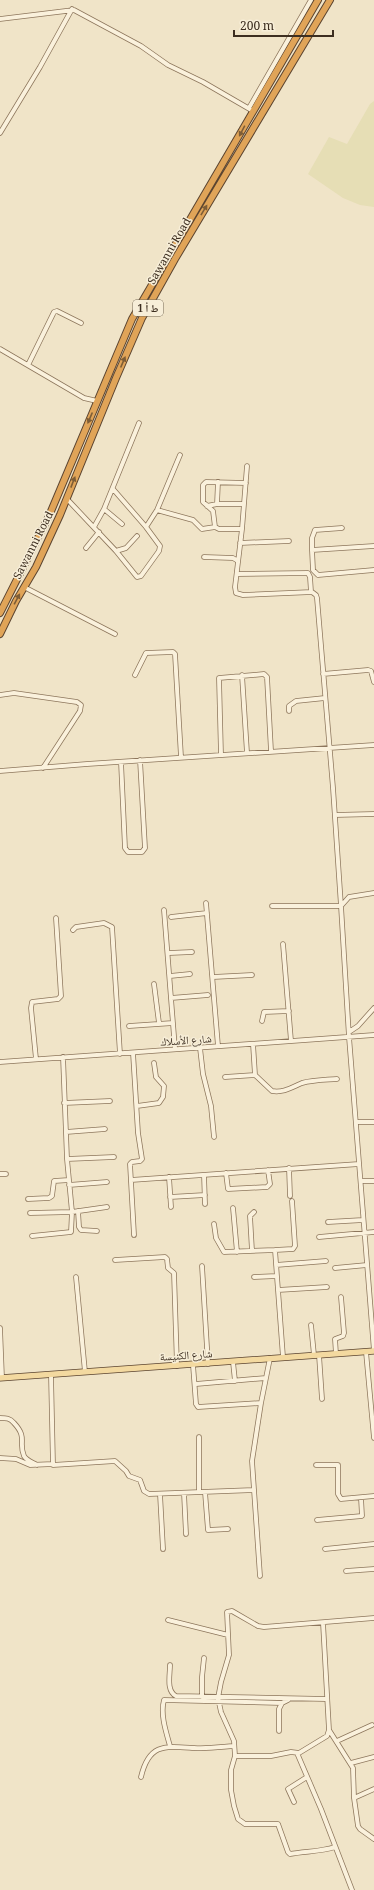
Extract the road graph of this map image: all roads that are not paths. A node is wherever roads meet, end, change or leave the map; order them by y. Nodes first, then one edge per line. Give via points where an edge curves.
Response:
1 (311, 0) edge
2 (318, 0) edge
3 (330, 0) edge
4 (72, 9) junction
5 (0, 19) edge
6 (251, 110) junction
7 (0, 133) edge
8 (81, 323) dead end
9 (0, 349) edge
10 (28, 365) junction
11 (97, 401) junction
12 (139, 423) dead end
13 (180, 455) dead end
14 (247, 466) dead end
15 (218, 482) junction
16 (246, 483) junction
17 (113, 489) junction
18 (67, 499) junction
19 (218, 504) junction
20 (244, 504) junction
21 (207, 506) junction
22 (104, 509) junction
23 (157, 510) junction
24 (122, 524) dead end
25 (94, 527) junction
26 (146, 527) junction
27 (216, 527) junction
28 (342, 528) dead end
29 (242, 529) junction
30 (99, 532) junction
31 (137, 536) dead end
32 (289, 541) dead end
33 (240, 543) junction
34 (374, 546) edge
35 (86, 548) dead end
36 (312, 550) junction
37 (116, 551) junction
38 (204, 557) dead end
39 (238, 561) junction
40 (374, 570) edge
41 (237, 574) junction
42 (24, 587) junction
43 (311, 592) junction
44 (0, 613) edge
45 (0, 634) edge
46 (114, 634) dead end
47 (323, 674) junction
48 (135, 675) dead end
49 (242, 675) junction
50 (374, 682) edge
51 (0, 695) edge
52 (325, 698) junction
53 (289, 711) dead end
54 (374, 745) edge
55 (329, 748) junction
56 (271, 751) junction
57 (248, 753) junction
58 (221, 755) junction
59 (181, 757) junction
60 (140, 760) junction
61 (121, 762) junction
62 (42, 768) junction
63 (0, 771) edge
64 (374, 814) edge
65 (335, 815) junction
66 (374, 893) edge
67 (206, 903) dead end
68 (272, 906) dead end
69 (341, 906) junction
70 (164, 910) dead end
71 (207, 913) junction
72 (171, 917) dead end
73 (56, 918) dead end
74 (74, 930) dead end
75 (283, 944) dead end
76 (192, 952) dead end
77 (169, 953) junction
78 (190, 974) dead end
79 (252, 975) dead end
80 (170, 976) junction
81 (213, 977) junction
82 (154, 984) dead end
83 (208, 995) dead end
84 (171, 998) junction
85 (374, 1008) edge
86 (289, 1011) junction
87 (262, 1021) dead end
88 (159, 1023) junction
89 (173, 1023) junction
90 (129, 1026) dead end
91 (349, 1032) junction
92 (374, 1035) edge
93 (349, 1037) junction
94 (292, 1041) junction
95 (253, 1044) junction
96 (218, 1046) junction
97 (200, 1048) junction
98 (175, 1049) junction
99 (133, 1053) junction
100 (120, 1054) junction
101 (63, 1058) junction
102 (36, 1059) junction
103 (0, 1062) edge
104 (154, 1063) dead end
105 (255, 1075) junction
106 (225, 1077) dead end
107 (337, 1079) dead end
108 (110, 1101) dead end
109 (64, 1103) junction
110 (136, 1106) junction
111 (356, 1122) junction
112 (374, 1122) edge
113 (105, 1129) dead end
114 (66, 1132) junction
115 (214, 1137) dead end
116 (114, 1157) dead end
117 (67, 1159) junction
118 (359, 1164) junction
119 (289, 1168) junction
120 (268, 1170) junction
121 (0, 1174) edge
122 (6, 1174) dead end
123 (226, 1174) junction
124 (204, 1175) junction
125 (169, 1177) junction
126 (131, 1180) junction
127 (361, 1181) junction
128 (374, 1181) edge
129 (69, 1182) junction
130 (107, 1182) dead end
131 (205, 1195) junction
132 (290, 1196) dead end
133 (170, 1197) junction
134 (28, 1199) dead end
135 (292, 1202) dead end
136 (205, 1204) dead end
137 (107, 1207) dead end
138 (171, 1207) dead end
139 (233, 1208) dead end
140 (72, 1212) junction
141 (78, 1212) junction
142 (254, 1212) dead end
143 (30, 1213) dead end
144 (363, 1220) junction
145 (328, 1222) dead end
146 (214, 1224) dead end
147 (97, 1231) dead end
148 (374, 1232) edge
149 (364, 1233) junction
150 (134, 1235) dead end
151 (32, 1236) dead end
152 (319, 1237) dead end
153 (275, 1250) junction
154 (252, 1251) junction
155 (237, 1252) junction
156 (115, 1260) dead end
157 (326, 1261) dead end
158 (276, 1265) junction
159 (367, 1265) junction
160 (202, 1266) dead end
161 (335, 1268) dead end
162 (277, 1276) junction
163 (76, 1277) dead end
164 (254, 1277) dead end
165 (327, 1287) dead end
166 (278, 1290) junction
167 (341, 1297) dead end
168 (312, 1325) dead end
169 (0, 1328) edge
170 (374, 1351) edge
171 (366, 1352) junction
172 (336, 1354) junction
173 (316, 1355) junction
174 (283, 1357) junction
175 (270, 1358) junction
176 (234, 1362) junction
177 (208, 1364) junction
178 (193, 1365) junction
179 (177, 1366) junction
180 (85, 1372) junction
181 (51, 1375) junction
182 (1, 1378) edge
183 (266, 1378) junction
184 (235, 1381) junction
185 (196, 1384) junction
186 (372, 1395) edge
187 (322, 1399) dead end
188 (261, 1404) junction
189 (0, 1418) edge
190 (199, 1437) dead end
191 (374, 1438) edge
192 (0, 1458) edge
193 (53, 1464) junction
194 (37, 1465) junction
195 (316, 1465) dead end
196 (254, 1490) junction
197 (199, 1492) junction
198 (205, 1492) junction
199 (184, 1493) junction
200 (160, 1494) junction
201 (374, 1496) edge
202 (361, 1498) junction
203 (317, 1520) dead end
204 (228, 1529) dead end
205 (186, 1534) dead end
206 (374, 1544) edge
207 (163, 1549) dead end
208 (326, 1549) dead end
209 (374, 1569) edge
210 (346, 1571) dead end
211 (260, 1576) dead end
212 (374, 1618) edge
213 (168, 1620) dead end
214 (323, 1623) junction
215 (228, 1635) junction
216 (204, 1658) dead end
217 (170, 1665) dead end
218 (202, 1697) junction
219 (218, 1699) junction
220 (289, 1699) junction
221 (326, 1699) junction
222 (282, 1703) junction
223 (372, 1725) dead end
224 (329, 1730) junction
225 (279, 1731) dead end
226 (337, 1741) junction
227 (170, 1746) junction
228 (234, 1746) junction
229 (297, 1753) junction
230 (235, 1756) junction
231 (374, 1757) edge
232 (351, 1764) junction
233 (141, 1777) dead end
234 (307, 1777) junction
235 (374, 1789) edge
236 (354, 1798) junction
237 (294, 1802) dead end
238 (374, 1839) edge
239 (335, 1847) junction
240 (352, 1890) edge

1 - 6 street
2 - 6 highway, Sawanni Road / ط أ 1
18 -> 3 highway, Sawanni Road / ط أ 1 via 142,318
4 - 5 street
4 - 6 street
4 - 7 street
6 -> 11 highway, Sawanni Road / ط أ 1 via 132,319
8 - 10 street via 57,311 54,312
9 - 10 street
10 - 11 street via 84,398
11 -> 44 highway, Sawanni Road / ط أ 1 via 49,516
12 - 17 street
13 - 23 street
14 - 16 street
15 - 16 street
15 - 19 street
15 - 21 street via 204,483 202,499
16 - 20 street
17 - 22 street
17 - 26 street
18 - 25 street
18 - 42 highway, Sawanni Road / ط أ 1 via 36,567
19 - 20 street
19 - 21 street
20 - 29 street
21 - 27 street via 213,510
22 - 24 street
22 - 25 street
23 - 26 street
23 - 27 street via 193,520 202,529
25 - 30 street
26 - 37 street via 160,546 141,576 137,577
27 - 29 street
28 - 36 street via 315,530
29 - 33 street
30 - 35 street
30 - 37 street
31 - 37 street via 126,548
32 - 33 street
33 - 39 street
34 - 36 street
36 - 40 street via 313,570 318,575
38 - 39 street via 233,558
39 - 41 street
41 - 43 street via 308,573
41 - 43 street via 235,587 236,593 239,594
45 -> 42 highway, Sawanni Road / ط أ 1
42 - 46 street
43 - 47 street via 316,594 317,598
47 - 50 street via 368,670 371,671
47 - 52 street
48 - 59 street via 146,653 175,654
49 - 56 street via 266,676
49 - 57 street
49 - 58 street via 220,677 218,680
51 - 62 street via 22,694 77,702 81,705 80,711
52 - 53 street via 296,701 289,706
52 - 55 street
54 - 55 street
55 - 56 street
55 - 65 street
56 - 57 street
57 - 58 street
58 - 59 street
59 - 60 street
60 - 61 street
60 - 61 street via 145,848 142,852 128,852 125,848
61 - 62 street
62 - 63 street
64 - 65 street
65 - 69 street
66 - 69 street via 349,896
67 - 71 street
68 - 69 street
69 - 91 street
70 - 77 street
71 - 72 street
71 - 81 street
73 - 102 street via 61,996 56,1000 32,1002
74 - 100 street via 76,927 104,923 112,928
75 - 86 street
76 - 77 street
77 - 80 street
78 - 80 street
79 - 81 street
80 - 84 street
81 - 96 street
82 - 88 street
83 - 84 street
84 - 89 street
85 - 91 street
86 - 87 street via 264,1012
86 - 94 street
88 - 89 street
88 - 90 street
89 - 98 street
91 - 93 street
92 - 93 street, شارع الأسلاك
93 - 94 street, شارع الأسلاك
93 - 111 street
94 - 95 street, شارع الأسلاك
95 - 96 street, شارع الأسلاك
95 - 105 street
96 - 97 street, شارع الأسلاك
97 - 98 street, شارع الأسلاك
97 - 115 street via 202,1074 211,1106
98 - 99 street, شارع الأسلاك
99 - 100 street, شارع الأسلاك
99 - 110 street
100 - 101 street, شارع الأسلاك
101 - 102 street, شارع الأسلاك
101 - 109 street
102 - 103 street, شارع الأسلاك
104 - 110 street via 156,1077 164,1086 163,1097 158,1103
105 - 106 street
105 - 107 street via 275,1092 311,1081
108 - 109 street
109 - 114 street
110 - 126 street via 142,1159 130,1164
111 - 112 street
111 - 118 street
113 - 114 street
114 - 117 street
116 - 117 street
117 - 129 street
118 - 119 street
118 - 127 street
119 - 120 street
119 - 132 street
120 - 123 street
120 - 123 street via 270,1184 267,1187 228,1189
121 - 122 street
123 - 124 street
124 - 125 street
124 - 131 street
125 - 126 street
125 - 133 street
126 - 150 street
127 - 128 street
127 - 144 street
129 - 130 street
129 - 134 street via 54,1181 52,1196 49,1198
129 - 140 street
131 - 133 street
131 - 136 street
133 - 138 street
135 - 153 street via 295,1246 293,1249
137 - 141 street
139 - 155 street
140 - 141 street
140 - 143 street
140 - 151 street via 71,1232
141 - 147 street via 81,1230
142 - 154 street via 250,1216
144 - 145 street
144 - 149 street
146 - 155 street via 216,1238 224,1252
148 - 149 street
149 - 152 street
149 - 159 street
153 - 154 street
153 - 158 street
154 - 155 street
156 - 179 street via 167,1257 168,1268 174,1274
157 - 158 street
158 - 162 street
159 - 161 street
159 - 170 street
160 - 177 street
162 - 164 street
162 - 166 street
163 - 180 street
165 - 166 street
166 - 174 street
167 - 172 street via 344,1333 335,1339
168 - 173 street
169 - 182 street
170 - 171 main road, شارع الكنيسة
171 - 172 main road, شارع الكنيسة
171 - 186 street
172 - 173 main road, شارع الكنيسة
173 - 174 main road, شارع الكنيسة
173 - 187 street
174 - 175 main road, شارع الكنيسة
175 - 176 main road, شارع الكنيسة
175 - 183 street
176 - 177 main road, شارع الكنيسة
176 - 184 street
177 - 178 main road, شارع الكنيسة
178 - 179 main road, شارع الكنيسة
178 - 185 street
179 - 180 main road, شارع الكنيسة
180 - 181 main road, شارع الكنيسة
181 - 182 main road, شارع الكنيسة
181 - 193 street
183 - 184 street
183 - 188 street
184 - 185 street
185 - 188 street via 198,1407
186 - 191 street
188 - 196 street via 252,1460
189 - 194 street via 12,1420 21,1430 23,1454
190 - 197 street
192 - 194 street
193 - 194 street
193 - 200 street via 55,1466 115,1461 129,1476 140,1480 145,1492
195 - 202 street via 338,1465 339,1497
196 - 198 street
196 - 211 street
197 - 198 street
197 - 199 street
198 - 204 street via 208,1530
199 - 200 street
199 - 205 street
200 - 207 street
201 - 202 street
202 - 203 street via 362,1516
206 - 208 street
209 - 210 street
212 - 214 street
213 - 215 street
214 - 215 street via 262,1627 229,1611
214 - 221 street
215 - 219 street via 229,1655
216 - 218 street
217 - 218 street via 172,1694
218 - 219 street
219 - 220 street
219 - 222 street
219 - 227 street via 164,1700 164,1726
219 - 228 street
220 - 221 street
220 - 222 street
221 - 224 street
222 - 225 street via 279,1709
223 - 226 street
224 - 226 street
224 - 229 street via 327,1736
226 - 232 street
227 - 228 street
227 - 233 street via 153,1751 144,1764
228 - 230 street
229 - 230 street
229 - 234 street
230 - 239 street via 231,1770 231,1790 241,1822 250,1825 278,1824 290,1854
231 - 232 street
232 - 236 street via 354,1773
234 - 237 street via 288,1789
234 - 239 street
235 - 236 street
236 - 238 street via 360,1829
239 - 240 street

